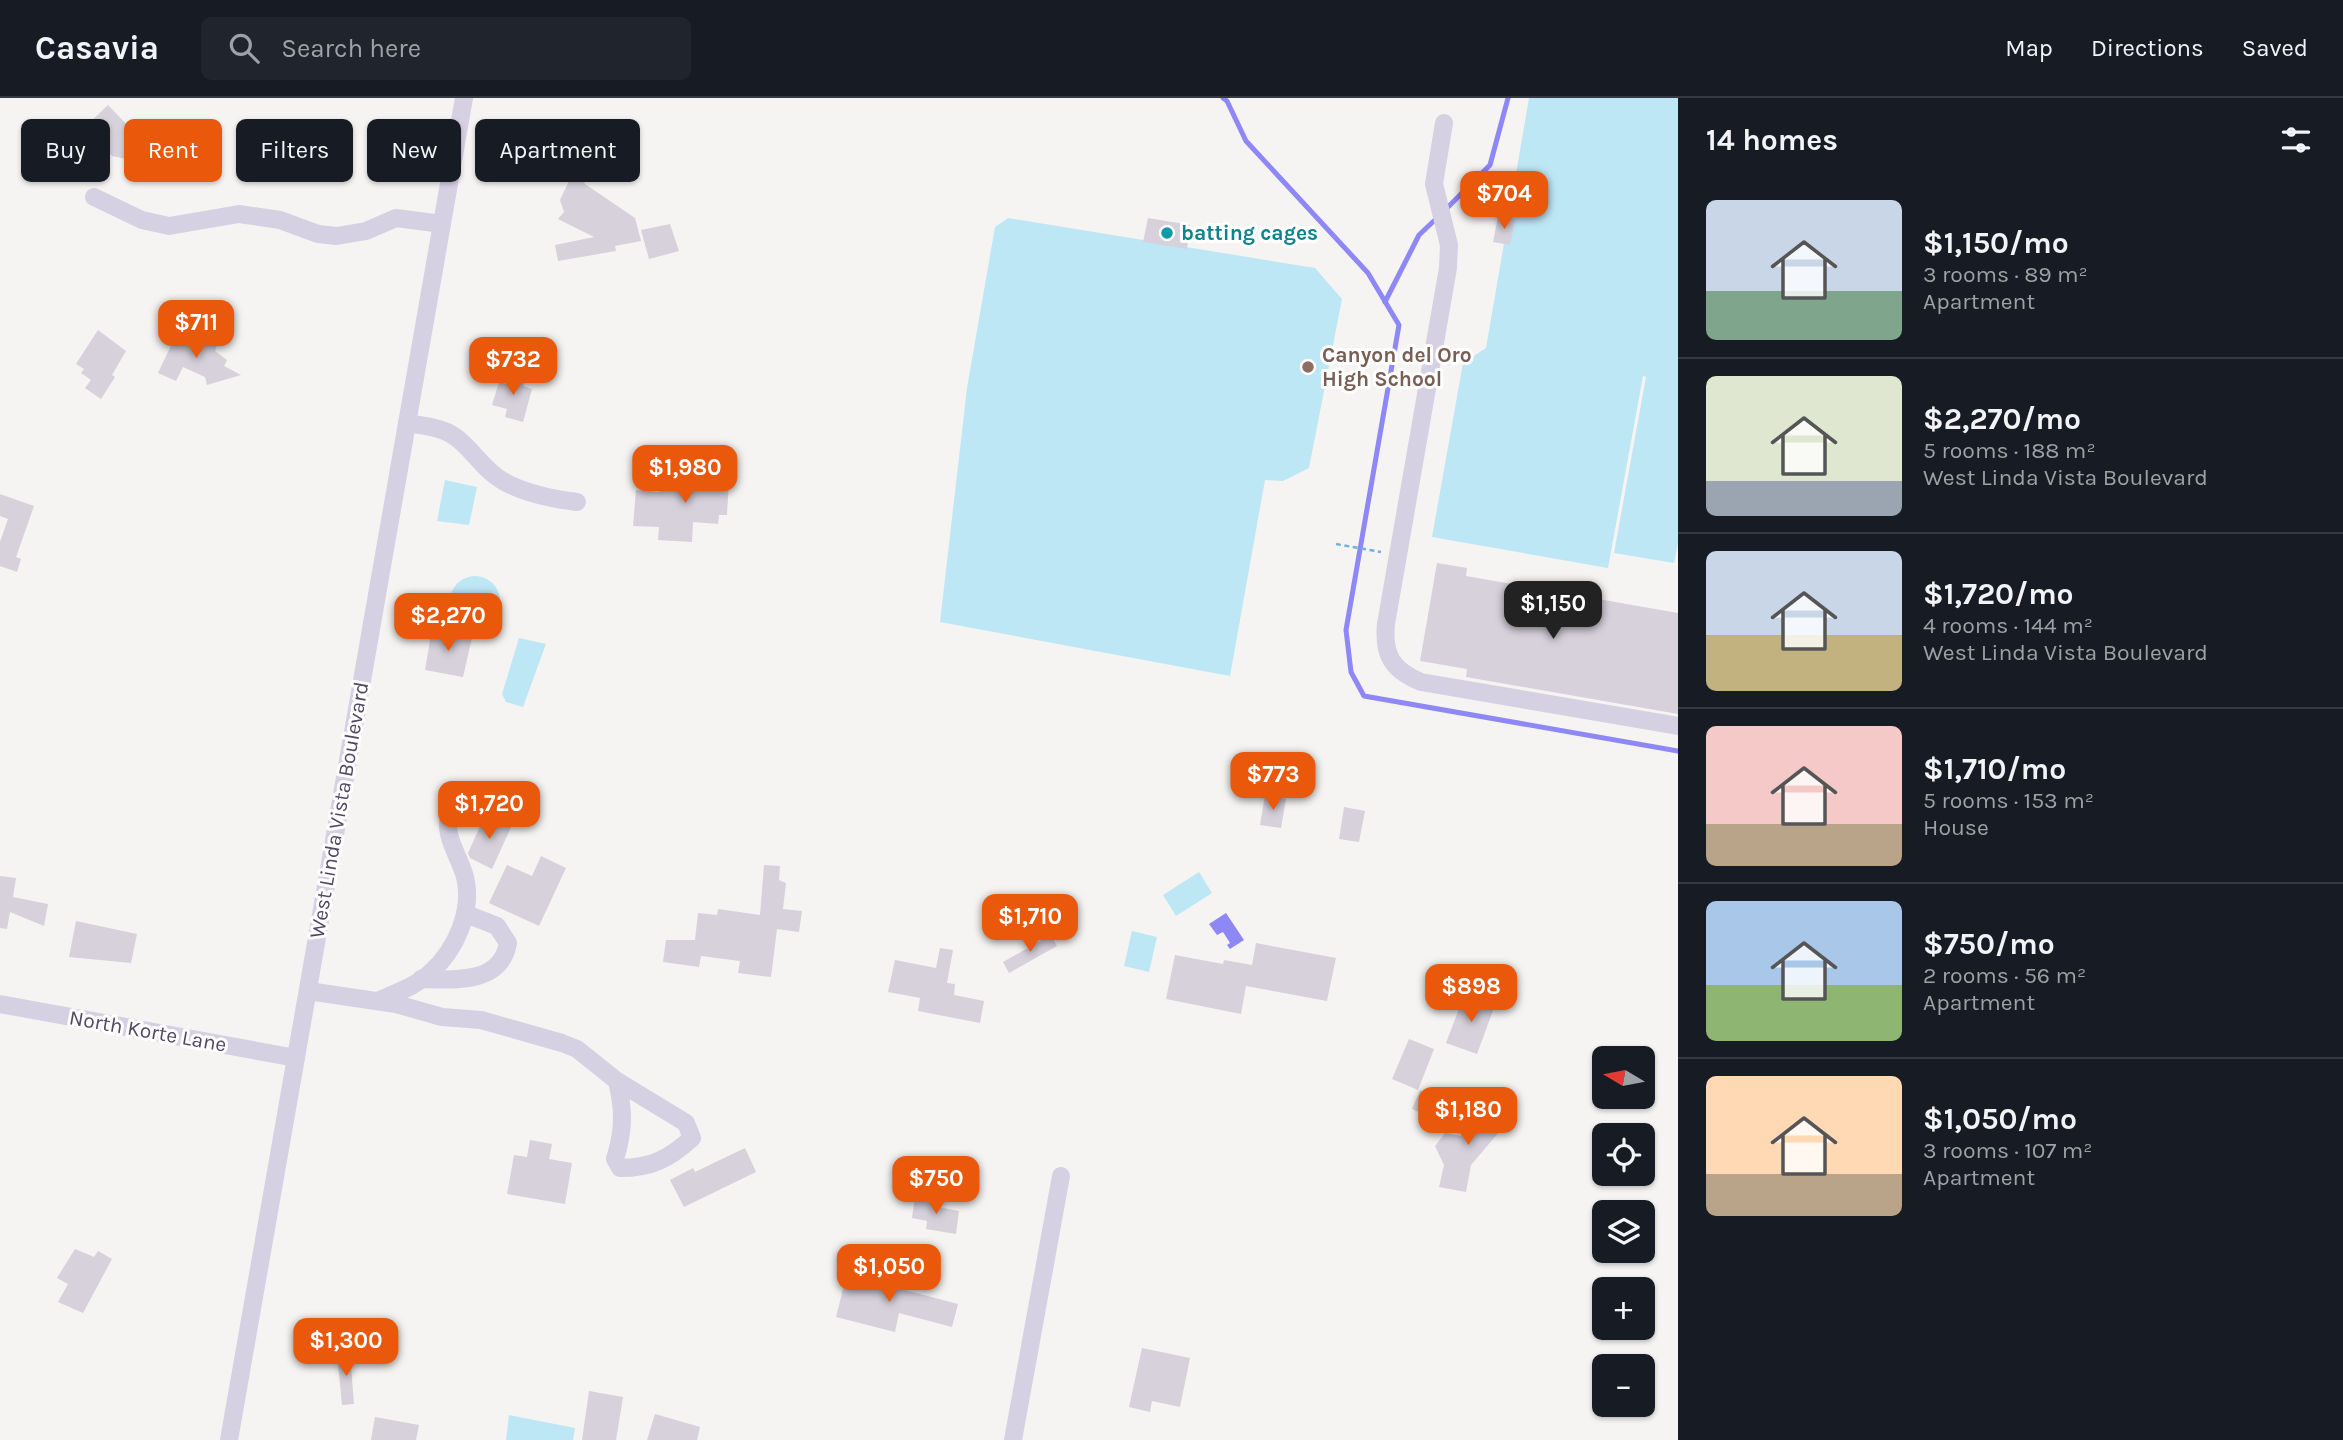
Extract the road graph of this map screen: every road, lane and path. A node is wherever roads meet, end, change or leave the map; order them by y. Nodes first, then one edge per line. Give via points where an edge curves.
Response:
1 (464, 98) edge
2 (1444, 123) dead end
3 (94, 197) dead end
4 (442, 224) junction
5 (407, 423) junction
6 (577, 502) dead end
7 (1336, 544) dead end
8 (1385, 553) dead end
9 (1678, 726) edge
10 (450, 811) dead end
11 (466, 914) junction
12 (421, 979) junction
13 (308, 992) junction
14 (378, 1002) junction
15 (0, 1004) edge
16 (296, 1058) junction
17 (617, 1081) junction
18 (1061, 1176) dead end
19 (229, 1440) edge
20 (1013, 1440) edge

1 - 4 street, West Linda Vista Boulevard
2 - 9 street via 1434,184 1449,245 1448,268 1386,624 1387,657 1406,676 1421,682
3 - 4 street via 142,220 169,226 240,214 280,219 318,234 337,236 366,231 396,218
4 - 5 street, West Linda Vista Boulevard
5 - 6 street via 456,437 504,482
5 - 13 street, West Linda Vista Boulevard
7 - 8 path
10 - 11 street via 446,822 464,875
11 - 12 street via 443,956
11 - 12 street via 497,926 508,943 505,957 495,970 478,976
12 - 14 street
13 - 14 street
13 - 16 street, West Linda Vista Boulevard
14 - 17 street via 431,1015 481,1020 562,1043 577,1049
15 - 16 street, North Korte Lane
16 - 19 street, West Linda Vista Boulevard
17 - 17 street via 686,1123 692,1138 672,1157 645,1168 620,1168 615,1159 624,1113
18 - 20 street

